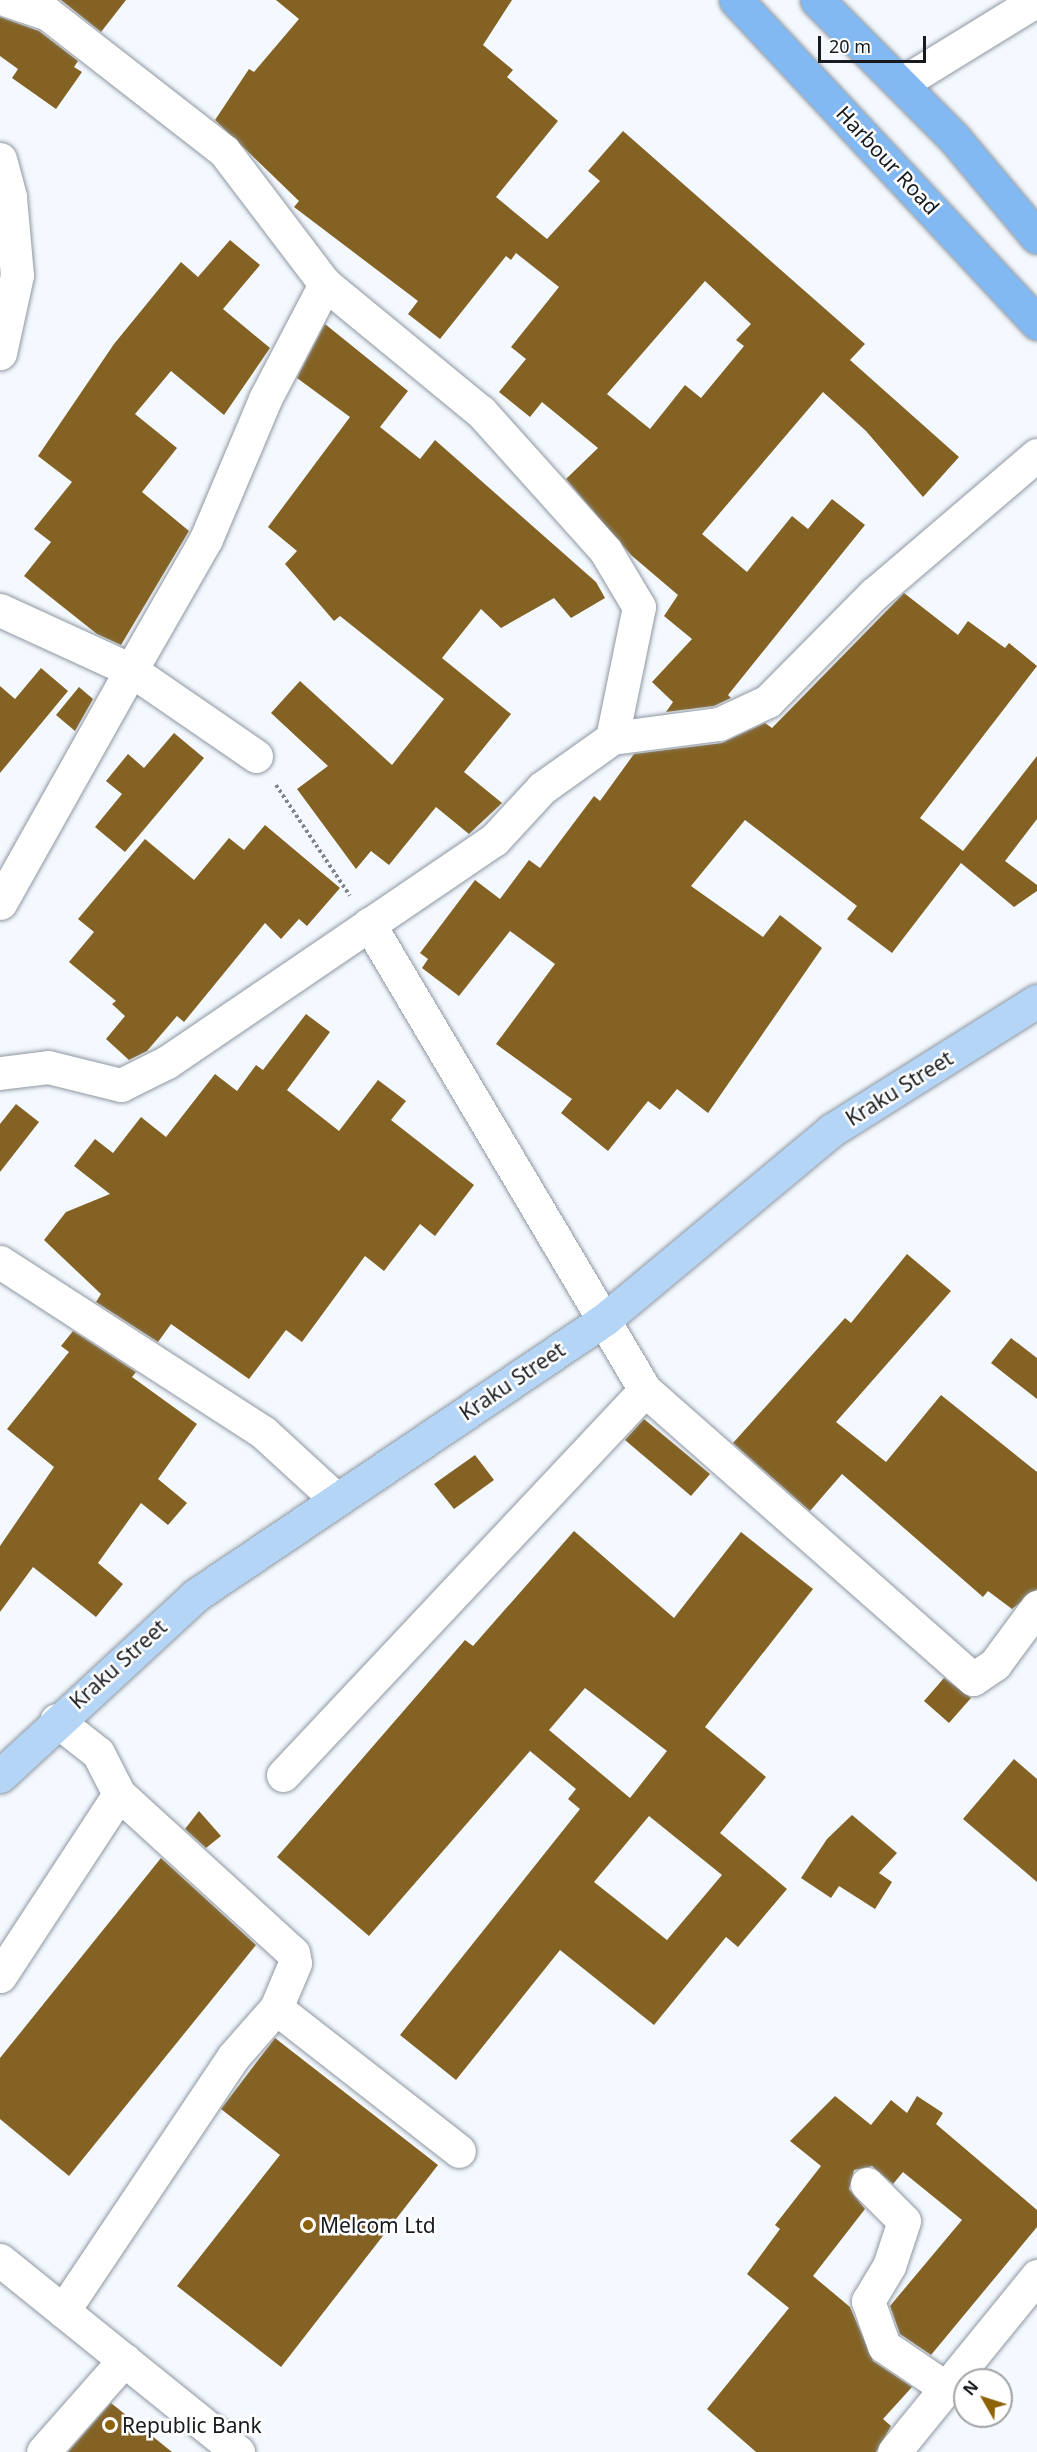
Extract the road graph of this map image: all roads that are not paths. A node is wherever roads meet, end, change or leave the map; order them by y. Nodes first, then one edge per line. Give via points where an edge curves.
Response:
1 (736, 0) edge
2 (817, 0) edge
3 (1037, 0) edge
4 (3, 1) edge
5 (902, 83) junction
6 (0, 159) edge
7 (1037, 237) edge
8 (325, 284) junction
9 (1037, 322) edge
10 (0, 353) edge
11 (1037, 455) edge
12 (0, 610) edge
13 (131, 670) junction
14 (612, 738) junction
15 (256, 756) road end
16 (0, 903) edge
17 (369, 924) junction
18 (1037, 1001) edge
19 (0, 1073) edge
20 (0, 1262) edge
21 (604, 1319) junction
22 (645, 1390) junction
23 (337, 1500) junction
24 (1037, 1607) edge
25 (56, 1720) junction
26 (283, 1775) dead end
27 (0, 1776) edge
28 (119, 1794) junction
29 (0, 1976) edge
30 (276, 2008) junction
31 (459, 2151) dead end
32 (867, 2184) dead end
33 (0, 2260) edge
34 (1037, 2276) edge
35 (63, 2311) junction
36 (124, 2360) junction
37 (946, 2388) junction
38 (43, 2452) edge
39 (238, 2452) edge
40 (894, 2452) edge

1 - 9 highway, Harbour Road
2 - 5 highway
3 - 5 street
4 - 8 street via 48,14 224,152
5 - 7 highway
6 - 10 street via 10,197 17,275
8 - 13 street via 265,399 206,539
8 - 14 street via 481,412 626,580 639,607
11 - 14 street via 874,594 768,701 719,724
12 - 13 street
13 - 15 street
13 - 16 street
14 - 17 street via 542,788 494,840
17 - 19 street via 167,1062 121,1085 48,1067
17 - 21 street
18 - 21 main road, Kraku Street via 832,1130
20 - 23 street via 263,1432
21 - 22 street
21 - 23 main road, Kraku Street
22 - 24 street via 973,1679 995,1664
22 - 26 street
23 - 25 main road, Kraku Street via 196,1595
25 - 27 main road, Kraku Street
25 - 28 street via 98,1753
28 - 29 street
28 - 30 street via 293,1953 296,1963
30 - 31 street
30 - 35 street via 233,2057
32 - 37 street via 904,2221 889,2266 868,2301 884,2346
33 - 35 street
34 - 37 street
35 - 36 street
36 - 38 street
36 - 39 street
37 - 40 street

